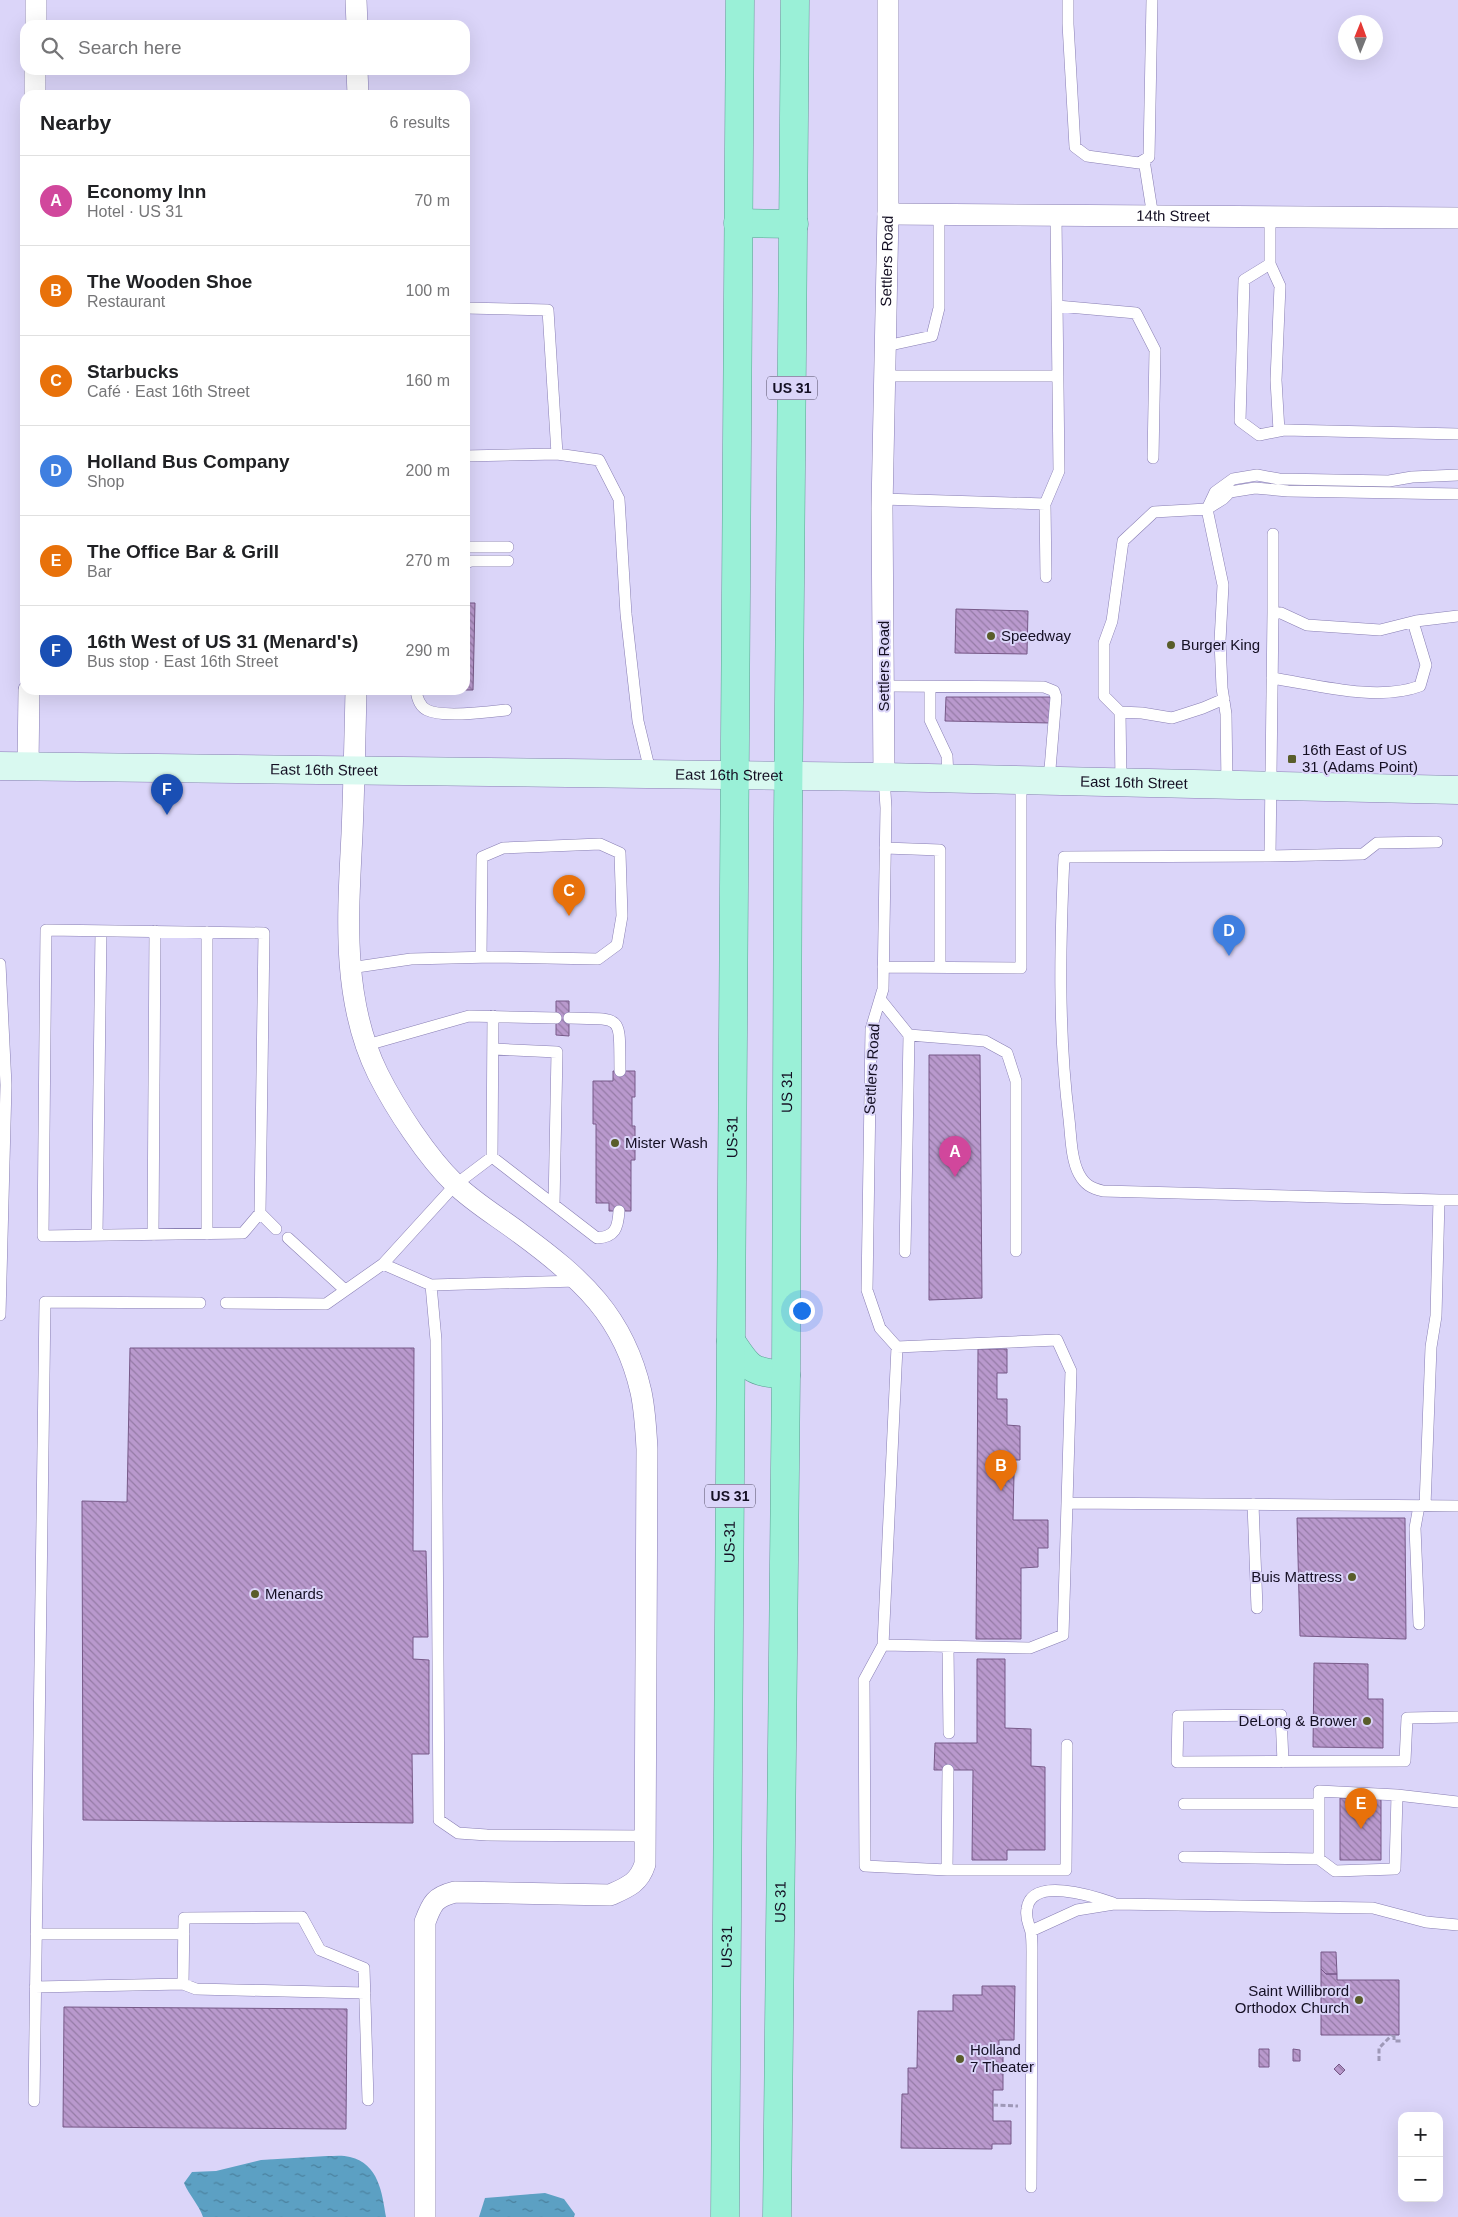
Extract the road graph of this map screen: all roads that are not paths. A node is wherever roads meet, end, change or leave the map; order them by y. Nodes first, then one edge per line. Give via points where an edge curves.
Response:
1 (36, 0) edge
2 (356, 0) edge
3 (740, 0) edge
4 (795, 0) edge
5 (888, 0) edge
6 (1068, 0) edge
7 (1152, 0) edge
8 (36, 20) edge
9 (357, 20) edge
10 (35, 75) edge
11 (357, 75) edge
12 (35, 90) edge
13 (358, 90) edge
14 (1144, 160) junction
15 (888, 214) junction
16 (939, 216) junction
17 (1056, 216) junction
18 (1153, 217) junction
19 (1270, 218) junction
20 (1458, 218) edge
21 (738, 223) junction
22 (794, 224) junction
23 (1270, 264) junction
24 (1057, 306) junction
25 (470, 308) edge
26 (886, 346) junction
27 (885, 376) junction
28 (1058, 376) junction
29 (1279, 431) junction
30 (1458, 434) edge
31 (557, 454) junction
32 (470, 456) edge
33 (1153, 458) dead end
34 (1458, 475) edge
35 (1458, 494) edge
36 (882, 500) junction
37 (1045, 504) junction
38 (1207, 508) junction
39 (1273, 534) dead end
40 (470, 547) edge
41 (508, 547) dead end
42 (470, 561) edge
43 (508, 561) dead end
44 (1046, 577) dead end
45 (1273, 612) junction
46 (1458, 616) edge
47 (1413, 622) junction
48 (1272, 678) junction
49 (884, 686) junction
50 (930, 686) junction
51 (29, 695) edge
52 (356, 695) edge
53 (417, 695) edge
54 (1224, 698) junction
55 (506, 710) dead end
56 (1120, 712) junction
57 (0, 766) edge
58 (28, 766) junction
59 (354, 771) junction
60 (651, 775) junction
61 (734, 776) junction
62 (788, 777) junction
63 (884, 777) junction
64 (948, 778) junction
65 (1022, 780) junction
66 (1049, 781) junction
67 (1121, 782) junction
68 (1227, 785) junction
69 (1272, 786) junction
70 (1458, 790) edge
71 (1437, 842) dead end
72 (885, 848) junction
73 (1270, 856) junction
74 (101, 931) junction
75 (155, 932) junction
76 (207, 932) junction
77 (481, 957) junction
78 (0, 965) edge
79 (883, 967) junction
80 (940, 967) junction
81 (350, 968) junction
82 (880, 999) junction
83 (493, 1016) junction
84 (556, 1018) dead end
85 (569, 1018) dead end
86 (909, 1035) junction
87 (367, 1045) junction
88 (493, 1049) junction
89 (620, 1071) dead end
90 (492, 1157) junction
91 (455, 1185) junction
92 (1439, 1200) junction
93 (1458, 1200) edge
94 (554, 1205) junction
95 (619, 1211) dead end
96 (260, 1213) junction
97 (276, 1229) dead end
98 (153, 1234) junction
99 (206, 1234) junction
100 (97, 1236) junction
101 (288, 1238) dead end
102 (1016, 1250) dead end
103 (905, 1252) dead end
104 (383, 1264) junction
105 (580, 1281) junction
106 (432, 1285) junction
107 (345, 1290) junction
108 (200, 1303) dead end
109 (226, 1303) dead end
110 (0, 1315) edge
111 (731, 1341) junction
112 (897, 1347) junction
113 (786, 1375) junction
114 (1067, 1503) junction
115 (1253, 1504) junction
116 (1422, 1506) junction
117 (1458, 1506) edge
118 (1257, 1608) dead end
119 (1419, 1624) dead end
120 (884, 1645) junction
121 (948, 1646) junction
122 (1458, 1717) edge
123 (949, 1734) dead end
124 (1067, 1745) dead end
125 (1283, 1762) junction
126 (948, 1770) dead end
127 (1397, 1795) junction
128 (1458, 1802) edge
129 (1184, 1804) dead end
130 (1319, 1804) junction
131 (646, 1836) junction
132 (1184, 1857) dead end
133 (1319, 1859) junction
134 (947, 1870) junction
135 (1114, 1904) junction
136 (1458, 1925) edge
137 (1031, 1931) junction
138 (36, 1934) junction
139 (184, 1934) junction
140 (183, 1984) junction
141 (36, 1987) junction
142 (365, 1993) junction
143 (368, 2100) dead end
144 (34, 2101) dead end
145 (1031, 2187) dead end
146 (425, 2217) edge
147 (725, 2217) edge
148 (777, 2217) edge

1 - 8 street
2 - 9 street
3 - 21 highway, US 31
4 - 22 highway, US 31
5 - 15 street, Settlers Road
6 - 14 lane via 1075,147 1087,156 1139,163
7 - 14 lane via 1149,157
10 - 12 street
11 - 13 street
14 - 18 lane
15 - 16 street, 14th Street
15 - 26 street, Settlers Road
16 - 17 street, 14th Street
16 - 26 lane via 939,308 932,336
17 - 18 street, 14th Street
17 - 24 lane
18 - 19 street, 14th Street
19 - 20 street, 14th Street
19 - 23 lane
21 - 22 highway
21 - 61 highway, US 31
22 - 62 highway, US 31
23 - 29 lane via 1280,286 1276,380
23 - 29 lane via 1244,280 1240,421 1259,435
24 - 28 lane
24 - 33 lane via 1136,313 1155,350
25 - 31 lane via 548,310
26 - 27 street, Settlers Road
27 - 28 lane
27 - 36 street, Settlers Road
28 - 37 lane via 1059,471
29 - 30 lane
31 - 32 lane
31 - 60 lane via 599,460 619,499 626,614 638,721
34 - 38 lane via 1412,476 1389,481 1279,479 1257,475 1234,479 1215,492
35 - 38 lane via 1255,488 1230,492
36 - 37 lane
36 - 49 street, Settlers Road
37 - 44 lane
38 - 54 lane via 1223,585 1220,641
38 - 56 lane via 1154,512 1123,541 1112,621 1104,643 1104,696
39 - 45 lane
40 - 41 lane
42 - 43 lane
45 - 47 lane via 1307,625 1380,630
45 - 48 lane
46 - 47 lane
47 - 48 lane via 1426,665 1420,686 1408,691 1360,692
48 - 69 lane
49 - 50 lane
49 - 63 street, Settlers Road
50 - 64 lane via 930,720 947,756
50 - 66 lane via 1044,687 1054,691
51 - 58 street
52 - 59 street
53 - 55 lane via 419,703 435,713
54 - 56 lane via 1172,718
54 - 68 lane
56 - 67 lane
57 - 58 main road, East 16th Street
58 - 59 main road, East 16th Street
59 - 60 main road, East 16th Street
59 - 81 street via 348,915
60 - 61 main road, East 16th Street
61 - 62 main road, East 16th Street
61 - 111 highway, US-31 / US 31
62 - 63 main road, East 16th Street
62 - 113 highway, US 31 / US 31
63 - 64 main road, East 16th Street
63 - 72 lane, Settlers Road
64 - 65 main road, East 16th Street
65 - 66 main road, East 16th Street
65 - 80 lane via 1021,968
66 - 67 main road, East 16th Street
67 - 68 main road, East 16th Street
68 - 69 main road, East 16th Street
69 - 70 main road, East 16th Street
69 - 73 lane
71 - 73 lane via 1377,843 1363,854
72 - 79 lane, Settlers Road
72 - 80 lane via 940,850
73 - 92 lane via 1064,857 1060,950 1063,1067 1072,1144 1079,1173 1088,1186 1103,1191
74 - 75 lane
74 - 100 lane
74 - 100 lane via 46,930 43,1236
75 - 76 lane
75 - 98 lane
76 - 96 lane via 264,933
76 - 99 lane
77 - 77 lane via 598,958 617,945 622,916 620,853 600,844 503,848 482,856
77 - 81 lane via 411,959
78 - 110 lane via 6,1085
79 - 80 lane
79 - 82 lane, Settlers Road
81 - 87 street
82 - 86 lane
82 - 112 lane, Settlers Road via 871,1029 867,1290 880,1328
83 - 84 lane
83 - 87 lane via 469,1016
83 - 88 lane
85 - 89 lane via 610,1019 616,1023
86 - 102 lane via 985,1041 1007,1053 1016,1081
86 - 103 lane
87 - 91 street via 377,1072 400,1113
88 - 90 lane
88 - 94 lane via 557,1052
90 - 91 lane
90 - 94 lane
91 - 104 lane
91 - 105 street
92 - 93 lane
92 - 116 lane via 1436,1316 1430,1348
94 - 95 lane via 597,1238 607,1238 614,1232 618,1226
96 - 97 lane
96 - 99 lane via 243,1233
98 - 99 lane
98 - 100 lane
101 - 107 lane
104 - 106 lane
104 - 107 lane
105 - 106 lane
105 - 131 street via 602,1306 633,1363 645,1422 648,1508
106 - 131 lane via 436,1340 439,1820 458,1833
107 - 109 lane via 326,1304
108 - 138 lane via 45,1302
111 - 113 highway via 745,1363 759,1373
111 - 147 highway, US-31 / US 31
112 - 114 lane via 1057,1340 1071,1371
112 - 120 lane
113 - 148 highway, US 31 / US 31
114 - 115 lane
114 - 121 lane via 1063,1635 1030,1648
115 - 116 lane
115 - 118 lane
116 - 117 lane
116 - 119 lane via 1415,1528
120 - 121 lane
120 - 134 lane via 864,1680 865,1866
121 - 123 lane
122 - 125 lane via 1407,1718 1405,1761
124 - 134 lane via 1066,1870
125 - 125 lane via 1177,1762 1178,1716 1281,1715
126 - 134 lane
127 - 128 lane
127 - 130 lane via 1318,1791
127 - 133 lane via 1395,1869 1335,1870
129 - 130 lane
130 - 133 lane
131 - 146 street via 645,1864 641,1875 629,1887 610,1895 455,1892 441,1896 431,1906 425,1922
132 - 133 lane
135 - 136 lane via 1373,1908 1426,1922
135 - 137 lane via 1077,1910
135 - 137 lane via 1074,1892 1040,1892 1029,1900 1026,1918
137 - 145 lane
138 - 139 lane
138 - 141 lane
139 - 140 lane
139 - 142 lane via 184,1918 302,1917 320,1950 364,1968
140 - 141 lane
140 - 142 lane via 196,1989
141 - 144 lane
142 - 143 lane

